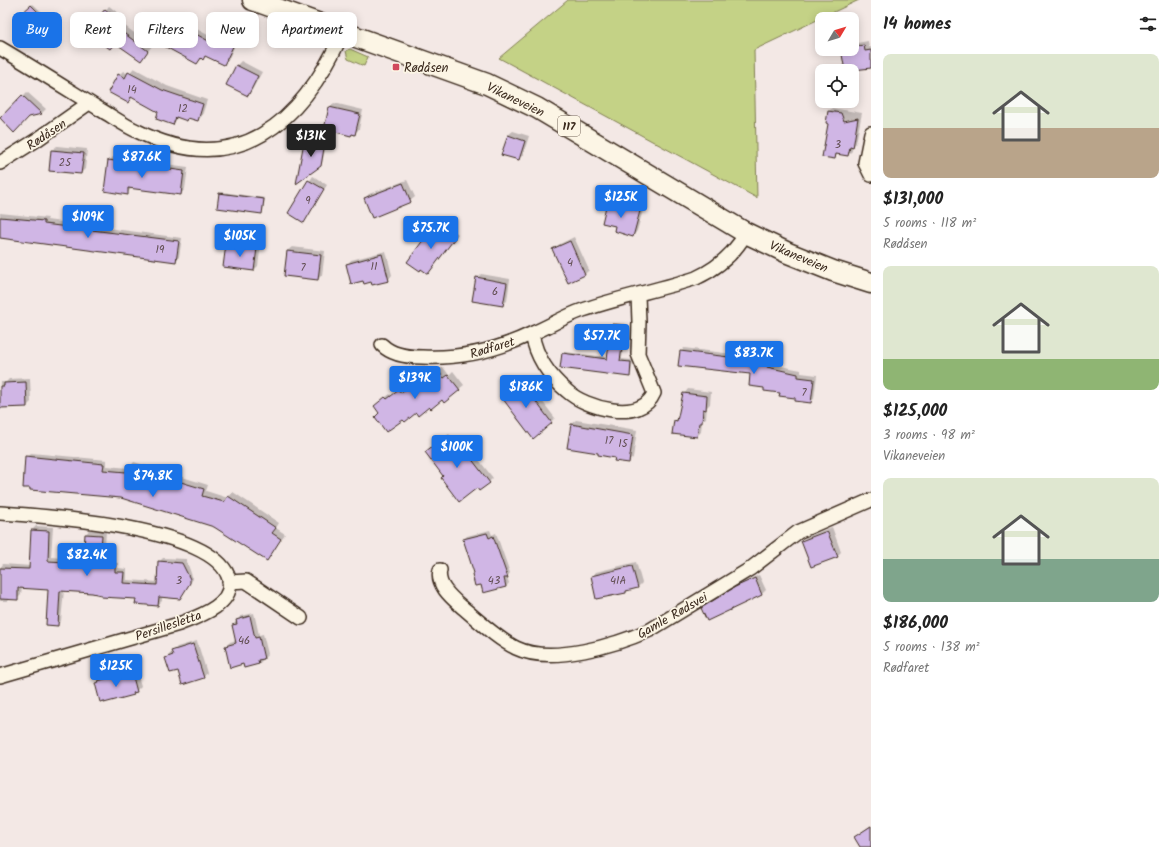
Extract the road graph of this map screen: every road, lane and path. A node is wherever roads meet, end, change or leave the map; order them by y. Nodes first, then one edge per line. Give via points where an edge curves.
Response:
1 (253, 0) edge
2 (287, 12) edge
3 (357, 37) edge
4 (0, 48) edge
5 (336, 48) edge
6 (90, 103) junction
7 (871, 133) edge
8 (0, 163) edge
9 (871, 175) edge
10 (746, 233) junction
11 (871, 283) edge
12 (638, 295) junction
13 (532, 334) junction
14 (382, 345) dead end
15 (871, 500) edge
16 (0, 513) edge
17 (440, 570) dead end
18 (229, 582) junction
19 (301, 618) dead end
20 (0, 676) edge

1 - 2 main road, Vikaneveien / 117
3 - 10 main road, Vikaneveien / 117 via 487,84 537,108
4 - 6 street
5 - 6 street via 312,87 294,108 275,127 238,146 209,150 174,145 136,131
6 - 8 street, Rødåsen
7 - 9 street via 864,163
10 - 11 main road, Vikaneveien / 117 via 807,260
10 - 12 street, Rødfaret via 728,258 709,272
12 - 13 street, Rødfaret via 581,310
12 - 13 street, Rødfaret via 638,354 654,393 648,404 636,410 617,410 589,404 566,391 544,366 536,351
13 - 14 street, Rødfaret via 489,350 440,358 397,354
15 - 17 street, Gamle Rødsvei via 798,532 750,569 650,630 632,638 569,652 539,654 515,648 455,601 440,583
16 - 18 street via 95,522 182,543 210,556 222,565
18 - 19 street via 246,581
18 - 20 street, Persillesletta via 229,592 225,598 202,615

